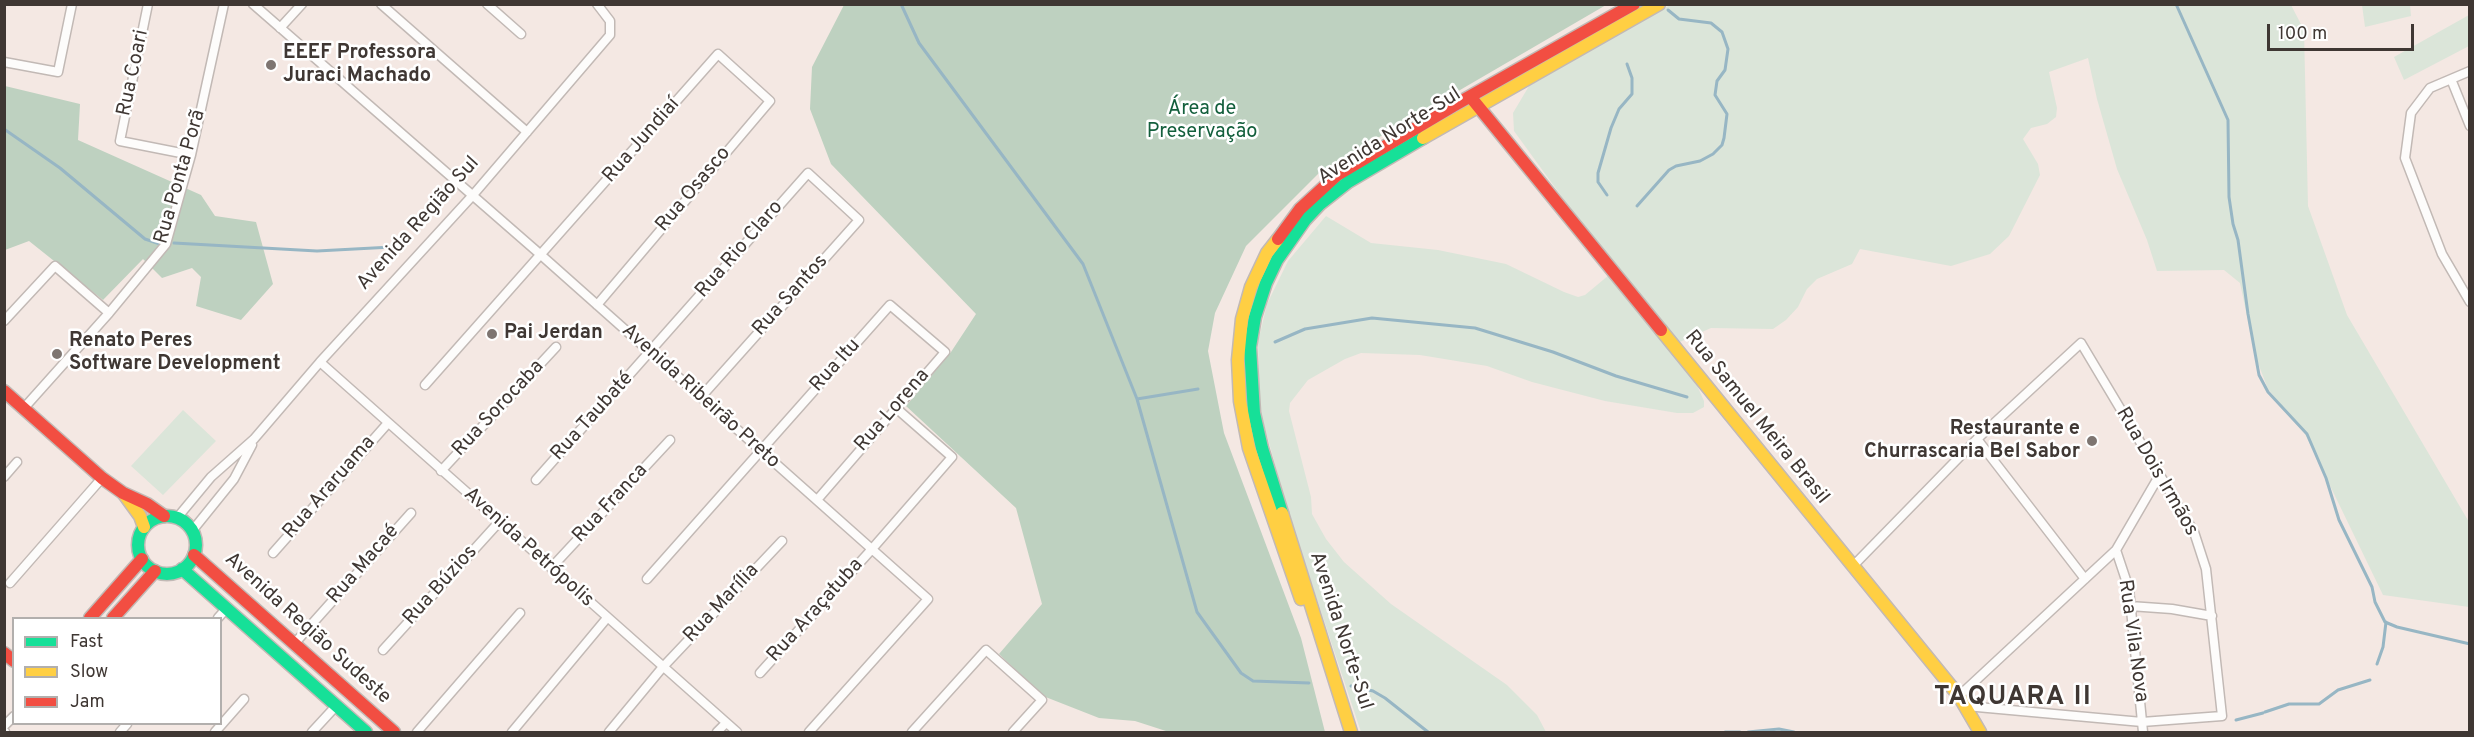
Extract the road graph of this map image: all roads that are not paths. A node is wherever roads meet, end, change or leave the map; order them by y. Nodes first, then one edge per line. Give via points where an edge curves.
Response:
1 (72, 4) edge
2 (148, 4) edge
3 (224, 4) edge
4 (253, 4) edge
5 (302, 4) edge
6 (381, 4) edge
7 (487, 4) edge
8 (597, 4) edge
9 (1634, 4) edge
10 (1659, 4) edge
11 (280, 28) junction
12 (521, 34) dead end
13 (4, 62) edge
14 (2469, 71) edge
15 (745, 79) joint
16 (2451, 79) junction
17 (1492, 98) junction
18 (1474, 101) junction
19 (2469, 126) edge
20 (1498, 130) junction
21 (527, 132) junction
22 (191, 155) junction
23 (473, 195) junction
24 (835, 196) joint
25 (541, 255) junction
26 (2469, 302) edge
27 (597, 305) junction
28 (109, 313) junction
29 (4, 321) edge
30 (915, 327) joint
31 (556, 347) dead end
32 (650, 353) junction
33 (320, 362) junction
34 (425, 386) dead end
35 (4, 391) edge
36 (701, 397) junction
37 (24, 408) junction
38 (896, 408) junction
39 (388, 423) junction
40 (254, 439) junction
41 (1977, 439) junction
42 (670, 440) dead end
43 (760, 451) junction
44 (17, 462) dead end
45 (441, 471) junction
46 (2159, 476) junction
47 (4, 477) edge
48 (102, 478) junction
49 (536, 480) dead end
50 (123, 493) junction
51 (817, 500) junction
52 (411, 513) dead end
53 (164, 516) junction
54 (177, 518) junction
55 (500, 521) junction
56 (144, 527) junction
57 (192, 531) junction
58 (782, 541) dead end
59 (872, 549) junction
60 (2116, 550) junction
61 (273, 554) dead end
62 (194, 555) junction
63 (142, 559) junction
64 (1852, 567) junction
65 (551, 568) junction
66 (182, 569) junction
67 (155, 571) junction
68 (647, 579) dead end
69 (2085, 579) junction
70 (10, 583) dead end
71 (2130, 606) junction
72 (520, 613) dead end
73 (222, 614) edge
74 (2212, 616) junction
75 (91, 617) edge
76 (114, 617) edge
77 (607, 618) junction
78 (294, 644) junction
79 (383, 650) dead end
80 (662, 668) junction
81 (760, 673) dead end
82 (244, 699) dead end
83 (1963, 701) junction
84 (336, 706) junction
85 (2142, 722) junction
86 (726, 723) junction
87 (222, 724) edge
88 (312, 732) edge
89 (366, 732) edge
90 (394, 732) edge
91 (417, 732) edge
92 (512, 732) edge
93 (609, 732) edge
94 (717, 732) edge
95 (737, 732) edge
96 (809, 732) edge
97 (912, 732) edge
98 (1013, 732) edge
99 (1343, 732) edge
100 (1351, 732) edge
101 (1980, 732) edge
102 (2143, 732) edge

1 - 13 street via 58,72
2 - 22 street, Rua Coari via 120,141
3 - 22 street, Rua Ponta Porã
4 - 11 street
5 - 11 street
6 - 21 street
7 - 12 street
8 - 21 street, Avenida Região Sul via 610,21 610,35
9 - 18 street, Avenida Norte-Sul
10 - 17 street, Avenida Norte-Sul
11 - 23 street, Avenida Ribeirão Preto
14 - 16 street
15 - 25 street, Rua Jundiaí via 718,54
15 - 27 street, Rua Osasco via 770,101
16 - 19 street
16 - 26 street via 2430,88 2411,113 2405,158 2442,254
17 - 18 street, Avenida Norte-Sul
17 - 20 street, Rua Samuel Meira Brasil
18 - 20 street, Rua Samuel Meira Brasil
18 - 99 street, Avenida Norte-Sul via 1337,175 1308,201 1267,253 1242,319 1238,371 1246,437
18 - 100 street, Avenida Norte-Sul via 1320,204 1277,260 1253,326 1250,378 1260,440
20 - 64 street, Rua Samuel Meira Brasil
21 - 23 street, Avenida Região Sul
22 - 28 street, Rua Ponta Porã via 166,244
23 - 25 street, Avenida Ribeirão Preto
23 - 33 street, Avenida Região Sul
24 - 32 street, Rua Rio Claro via 808,173
24 - 36 street, Rua Santos via 860,220
25 - 27 street, Avenida Ribeirão Preto
25 - 34 street
27 - 32 street, Avenida Ribeirão Preto
28 - 29 street via 55,266
28 - 37 street, Rua Ponta Porã
30 - 38 street, Rua Lorena via 945,352
30 - 43 street, Rua Itu via 890,305
31 - 45 street, Rua Sorocaba
32 - 36 street, Avenida Ribeirão Preto
32 - 49 street, Rua Taubaté
33 - 39 street, Avenida Petrópolis
33 - 40 street, Avenida Região Sul
35 - 37 street
36 - 43 street, Avenida Ribeirão Preto
37 - 48 street
38 - 51 street, Rua Lorena
38 - 59 street, Rua Araçatuba via 952,457
39 - 45 street, Avenida Petrópolis
39 - 61 street, Rua Araruama
40 - 54 street, Avenida Região Sul via 211,477
40 - 57 street, Avenida Região Sul via 234,479
41 - 46 street, Rua Dois Irmãos via 2081,343
41 - 64 street
41 - 69 street
42 - 65 street, Rua Franca
43 - 51 street, Avenida Ribeirão Preto
43 - 68 street
44 - 47 street
45 - 55 street, Avenida Petrópolis
46 - 60 street
46 - 74 street, Rua Dois Irmãos via 2194,532 2206,569
48 - 50 street
48 - 70 street
50 - 53 street
50 - 56 street
51 - 59 street, Avenida Ribeirão Preto
52 - 78 street, Rua Macaé
53 - 54 street
53 - 56 street
54 - 57 street
55 - 65 street, Avenida Petrópolis
55 - 79 street, Rua Búzios
56 - 63 street via 138,544
57 - 62 street
58 - 80 street, Rua Marília
59 - 81 street, Rua Araçatuba
59 - 96 street, Avenida Ribeirão Preto via 928,599
60 - 69 street
60 - 71 street, Rua Vila Nova via 2129,589
62 - 66 street
62 - 78 street, Avenida Região Sudeste
63 - 67 street
63 - 75 street
64 - 83 street, Rua Samuel Meira Brasil
65 - 77 street, Avenida Petrópolis
66 - 67 street via 169,574
66 - 73 street, Avenida Região Sudeste
67 - 76 street
69 - 83 street
71 - 74 street
71 - 85 street, Rua Vila Nova
72 - 91 street
73 - 84 street, Avenida Região Sudeste
74 - 85 street, Rua Dois Irmãos via 2222,716
77 - 80 street, Avenida Petrópolis
77 - 92 street
78 - 90 street, Avenida Região Sudeste
80 - 86 street, Avenida Petrópolis
80 - 93 street, Rua Marília
82 - 87 street
83 - 85 street
83 - 101 street, Rua Samuel Meira Brasil
84 - 88 street
84 - 89 street, Avenida Região Sudeste
85 - 102 street, Rua Vila Nova
86 - 94 street
86 - 95 street, Avenida Petrópolis
97 - 98 street via 986,650 1042,700

